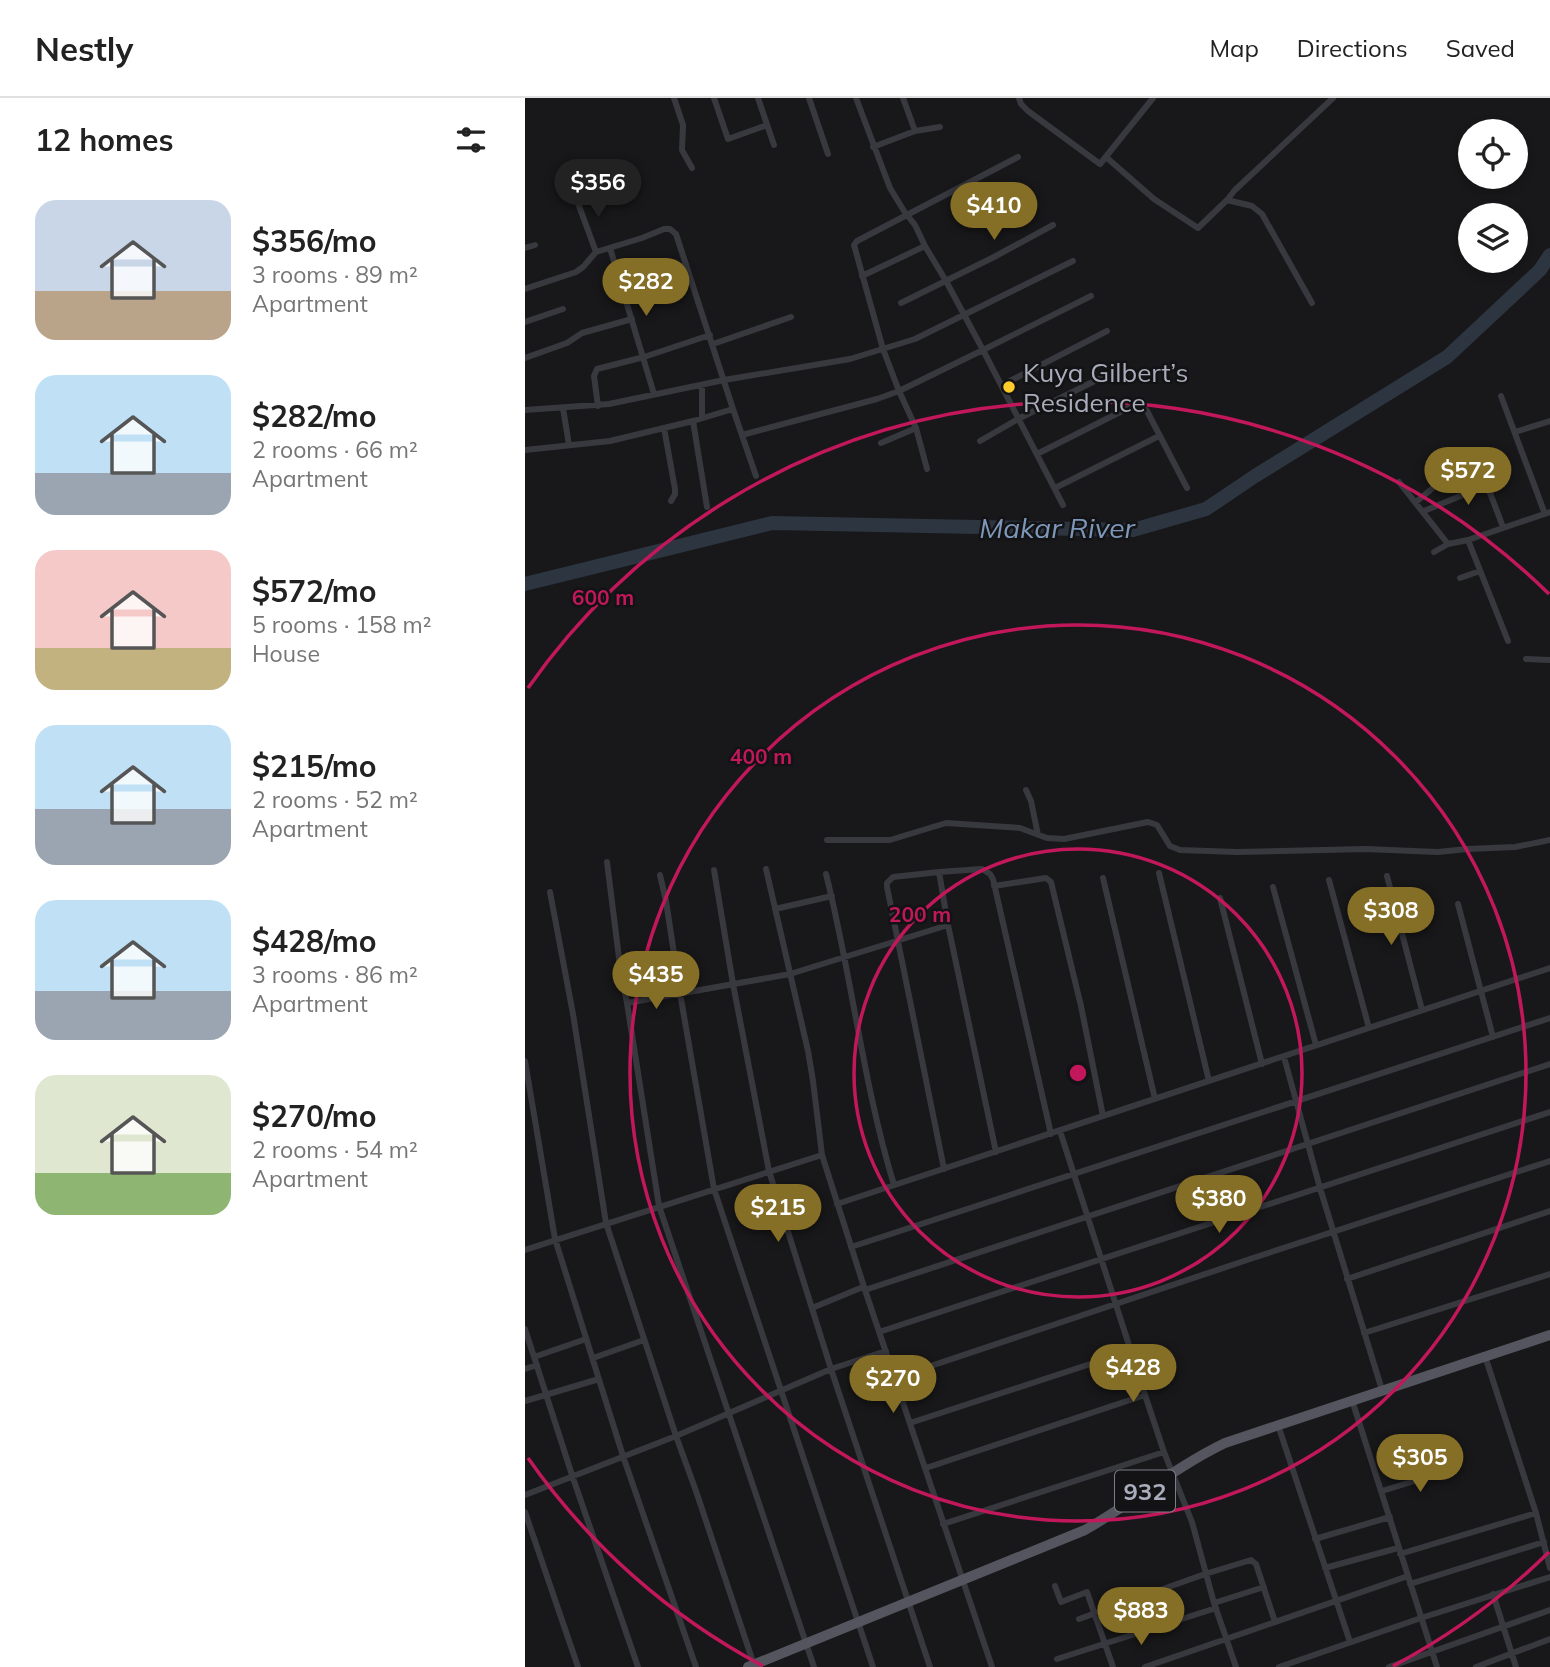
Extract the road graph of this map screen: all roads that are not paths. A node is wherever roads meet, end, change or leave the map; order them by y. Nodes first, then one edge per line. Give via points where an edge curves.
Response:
1 (674, 98) edge
2 (713, 98) edge
3 (758, 98) edge
4 (809, 98) edge
5 (856, 98) edge
6 (903, 98) edge
7 (1019, 98) edge
8 (1153, 98) edge
9 (1333, 98) edge
10 (767, 125) junction
11 (940, 127) dead end
12 (915, 131) junction
13 (773, 145) dead end
14 (873, 147) junction
15 (828, 154) dead end
16 (1106, 156) junction
17 (1018, 157) dead end
18 (692, 168) dead end
19 (575, 195) dead end
20 (1227, 201) junction
21 (907, 215) junction
22 (1053, 225) dead end
23 (535, 245) dead end
24 (925, 246) junction
25 (525, 248) edge
26 (610, 248) junction
27 (596, 252) junction
28 (1073, 261) dead end
29 (686, 264) junction
30 (862, 276) junction
31 (946, 281) junction
32 (620, 284) junction
33 (525, 289) edge
34 (1091, 296) dead end
35 (901, 303) dead end
36 (1312, 303) dead end
37 (563, 309) dead end
38 (965, 315) junction
39 (791, 317) dead end
40 (632, 318) junction
41 (525, 322) edge
42 (1107, 331) dead end
43 (710, 335) junction
44 (713, 344) junction
45 (883, 349) junction
46 (983, 350) junction
47 (644, 357) junction
48 (525, 358) edge
49 (1125, 366) dead end
50 (724, 380) junction
51 (702, 385) junction
52 (1002, 385) junction
53 (899, 391) junction
54 (654, 394) junction
55 (1501, 396) dead end
56 (598, 406) junction
57 (563, 408) junction
58 (733, 409) junction
59 (525, 410) edge
60 (702, 418) junction
61 (1019, 419) junction
62 (694, 421) junction
63 (1550, 421) edge
64 (664, 428) junction
65 (916, 428) junction
66 (1515, 432) junction
67 (742, 435) junction
68 (1159, 436) junction
69 (981, 440) dead end
70 (881, 443) dead end
71 (569, 445) junction
72 (525, 450) edge
73 (1037, 454) junction
74 (927, 469) dead end
75 (756, 476) dead end
76 (1399, 482) dead end
77 (1487, 485) junction
78 (1055, 488) junction
79 (1187, 488) dead end
80 (671, 501) dead end
81 (1416, 502) junction
82 (1063, 505) dead end
83 (707, 507) dead end
84 (1424, 511) junction
85 (1547, 513) edge
86 (1503, 527) junction
87 (1468, 540) junction
88 (1448, 544) junction
89 (1434, 552) dead end
90 (1480, 571) junction
91 (1460, 578) dead end
92 (1507, 641) dead end
93 (1526, 659) dead end
94 (1550, 660) edge
95 (1027, 790) dead end
96 (1038, 835) junction
97 (1550, 839) edge
98 (827, 840) dead end
99 (607, 862) dead end
100 (767, 869) dead end
101 (714, 870) dead end
102 (939, 872) junction
103 (1159, 873) dead end
104 (826, 874) dead end
105 (660, 875) dead end
106 (1387, 876) dead end
107 (1103, 878) dead end
108 (1329, 880) dead end
109 (994, 886) junction
110 (1273, 887) dead end
111 (550, 892) dead end
112 (832, 896) junction
113 (1220, 898) dead end
114 (1458, 904) dead end
115 (775, 909) junction
116 (948, 925) junction
117 (898, 940) junction
118 (845, 958) junction
119 (1550, 968) edge
120 (789, 974) junction
121 (733, 984) junction
122 (1481, 991) junction
123 (680, 993) junction
124 (627, 1003) junction
125 (1422, 1010) junction
126 (1550, 1018) edge
127 (1369, 1028) junction
128 (1493, 1037) junction
129 (1316, 1045) junction
130 (1284, 1056) junction
131 (525, 1061) edge
132 (1262, 1064) junction
133 (1550, 1064) edge
134 (1209, 1080) junction
135 (1155, 1099) junction
136 (1296, 1101) junction
137 (1550, 1112) edge
138 (1103, 1116) junction
139 (1060, 1131) junction
140 (1051, 1134) junction
141 (1309, 1145) junction
142 (996, 1152) junction
143 (822, 1155) junction
144 (1550, 1161) edge
145 (944, 1169) junction
146 (769, 1171) junction
147 (1074, 1175) junction
148 (894, 1185) junction
149 (1320, 1188) junction
150 (714, 1189) junction
151 (837, 1204) junction
152 (659, 1206) junction
153 (1550, 1213) edge
154 (1087, 1217) junction
155 (606, 1223) junction
156 (1334, 1233) junction
157 (555, 1239) junction
158 (851, 1247) junction
159 (525, 1250) edge
160 (1101, 1259) junction
161 (1550, 1274) edge
162 (1347, 1279) junction
163 (864, 1289) junction
164 (1115, 1304) junction
165 (812, 1308) junction
166 (525, 1329) edge
167 (879, 1332) junction
168 (1364, 1333) junction
169 (1550, 1336) edge
170 (586, 1339) junction
171 (644, 1340) junction
172 (886, 1351) junction
173 (1130, 1351) junction
174 (1485, 1356) junction
175 (534, 1357) junction
176 (593, 1358) junction
177 (537, 1365) junction
178 (525, 1369) edge
179 (831, 1369) junction
180 (895, 1378) junction
181 (599, 1379) junction
182 (1382, 1390) junction
183 (780, 1391) junction
184 (546, 1394) junction
185 (1145, 1395) junction
186 (1352, 1400) junction
187 (525, 1401) edge
188 (729, 1412) junction
189 (910, 1423) junction
190 (1278, 1424) junction
191 (676, 1436) junction
192 (1164, 1452) junction
193 (623, 1456) junction
194 (926, 1468) junction
195 (1450, 1470) dead end
196 (1174, 1472) junction
197 (572, 1475) junction
198 (1382, 1491) junction
199 (525, 1495) edge
200 (525, 1512) edge
201 (1536, 1513) junction
202 (1390, 1517) junction
203 (943, 1524) junction
204 (1315, 1539) junction
205 (1544, 1542) junction
206 (1399, 1551) junction
207 (1325, 1568) junction
208 (1550, 1568) edge
209 (1206, 1574) junction
210 (1550, 1577) edge
211 (963, 1580) junction
212 (1409, 1580) junction
213 (1055, 1586) dead end
214 (1264, 1587) junction
215 (1493, 1594) junction
216 (1336, 1600) junction
217 (909, 1602) junction
218 (1215, 1606) junction
219 (1550, 1610) edge
220 (1094, 1613) junction
221 (1421, 1618) junction
222 (1079, 1619) dead end
223 (1275, 1622) junction
224 (858, 1623) junction
225 (1504, 1625) junction
226 (1227, 1638) junction
227 (1550, 1639) edge
228 (1350, 1642) junction
229 (806, 1643) junction
230 (1105, 1644) junction
231 (1431, 1651) junction
232 (1512, 1654) junction
233 (1057, 1659) dead end
234 (752, 1666) edge
235 (578, 1667) edge
236 (639, 1667) edge
237 (696, 1667) edge
238 (814, 1667) edge
239 (873, 1667) edge
240 (930, 1667) edge
241 (992, 1667) edge
242 (1113, 1667) edge
243 (1145, 1667) edge
244 (1236, 1667) edge
245 (1279, 1667) edge
246 (1389, 1667) edge
247 (1437, 1667) edge
248 (1476, 1667) edge
249 (1516, 1667) edge

1 - 18 street via 683,125 682,150
2 - 10 street via 728,139
3 - 10 street
4 - 15 street
5 - 14 street
6 - 12 street
7 - 16 street via 1028,111 1100,164
8 - 16 street
9 - 20 street
10 - 13 street
11 - 12 street
12 - 14 street
14 - 21 street
16 - 20 street via 1154,199 1198,228
17 - 21 street
19 - 27 street
20 - 36 street via 1252,206 1262,214
21 - 24 street
21 - 30 street via 855,242
22 - 31 street
23 - 25 street
24 - 30 street
24 - 31 street
26 - 27 street
26 - 29 street via 670,229
26 - 32 street
27 - 33 street via 576,272
28 - 38 street
29 - 32 street
29 - 43 street
30 - 45 street
31 - 35 street
31 - 38 street
32 - 40 street
34 - 46 street
37 - 41 street
38 - 45 street
38 - 46 street
39 - 44 street
40 - 47 street
40 - 48 street
42 - 52 street
43 - 44 street
43 - 47 street
44 - 50 street
45 - 50 street via 850,359
45 - 53 street
46 - 52 street
46 - 53 street
47 - 54 street
47 - 56 street via 597,369
49 - 61 street
50 - 51 street
50 - 58 street
51 - 54 street
51 - 60 street
52 - 61 street
53 - 65 street
53 - 67 street
54 - 56 street
55 - 66 street
56 - 57 street
57 - 59 street
57 - 71 street
58 - 60 street
58 - 67 street
60 - 62 street
61 - 69 street
61 - 73 street
62 - 64 street
62 - 83 street
63 - 66 street
64 - 71 street
64 - 80 street via 675,489
65 - 70 street
65 - 74 street
66 - 85 street
67 - 75 street
68 - 73 street via 1143,405 1137,403
68 - 78 street
68 - 79 street
71 - 72 street
73 - 78 street
76 - 81 street
77 - 81 street via 1478,463 1471,460
77 - 84 street
77 - 86 street
78 - 82 street
81 - 84 street
84 - 88 street
85 - 86 street
86 - 87 street
87 - 88 street
87 - 90 street
88 - 89 street
90 - 91 street
90 - 92 street
93 - 94 street
95 - 96 street
96 - 97 street via 1064,839 1148,822 1157,825 1175,848 1237,852 1438,852 1515,847
96 - 98 street via 1020,828 946,823 890,840
99 - 124 street
100 - 115 street
101 - 121 street
102 - 109 street via 982,869 990,874
102 - 116 street
102 - 117 street via 893,877 887,883
103 - 134 street
104 - 112 street
105 - 123 street
106 - 125 street
107 - 135 street
108 - 127 street
109 - 138 street via 1046,878 1051,882
109 - 140 street
110 - 129 street
111 - 155 street
112 - 115 street
112 - 118 street
113 - 132 street
114 - 122 street
115 - 120 street
116 - 117 street
116 - 142 street
117 - 118 street
117 - 145 street
118 - 120 street
118 - 148 street via 876,1119
119 - 122 street
120 - 121 street
120 - 143 street via 813,1081
121 - 123 street
121 - 146 street
122 - 125 street
122 - 128 street
123 - 124 street
123 - 150 street
124 - 152 street
125 - 127 street
126 - 128 street
127 - 129 street
128 - 136 street
129 - 130 street
130 - 132 street
130 - 136 street
131 - 157 street
132 - 134 street
133 - 141 street
134 - 135 street
135 - 138 street
136 - 141 street
136 - 147 street
137 - 149 street
138 - 139 street
139 - 140 street
139 - 147 street
140 - 142 street
141 - 149 street
141 - 154 street
142 - 145 street
143 - 146 street
143 - 151 street
144 - 156 street
145 - 148 street
146 - 150 street
146 - 165 street
147 - 154 street
147 - 158 street
148 - 151 street
149 - 156 street
149 - 160 street
150 - 152 street
150 - 183 street
151 - 158 street
152 - 155 street
152 - 188 street
153 - 162 street
154 - 160 street
154 - 163 street
155 - 157 street
155 - 171 street
156 - 162 street
156 - 164 street
157 - 159 street
157 - 170 street
158 - 163 street
160 - 164 street
160 - 167 street
161 - 168 street
162 - 168 street
163 - 165 street
163 - 167 street
164 - 173 street
164 - 180 street
165 - 179 street
166 - 175 street
167 - 172 street
168 - 182 street
169 - 174 main road, 932
170 - 175 street
170 - 176 street
171 - 176 street
171 - 191 street
172 - 179 street
172 - 180 street
173 - 185 street
173 - 189 street
174 - 182 main road, 932
174 - 201 street
175 - 177 street
176 - 181 street
177 - 178 street
177 - 184 street
179 - 183 street
179 - 217 street
180 - 189 street
181 - 184 street
181 - 193 street
182 - 186 main road, 932
183 - 188 street
183 - 224 street
184 - 187 street
184 - 197 street
185 - 192 street
185 - 194 street
186 - 190 main road, 932
186 - 198 street
188 - 191 street
188 - 229 street
189 - 194 street
190 - 196 main road, 932 via 1225,1443
190 - 204 street
191 - 193 street
191 - 234 street
192 - 196 street
192 - 203 street
193 - 197 street
193 - 237 street
194 - 203 street
195 - 198 street
196 - 209 street
196 - 211 main road, 932 via 1085,1530
197 - 199 street
197 - 236 street
198 - 202 street
200 - 235 street
201 - 205 street
201 - 206 street
202 - 204 street
202 - 206 street
203 - 211 street
204 - 207 street
205 - 208 street
205 - 212 street
206 - 207 street
206 - 212 street
207 - 216 street
209 - 214 street via 1251,1560
209 - 218 street
209 - 220 street
210 - 215 street
211 - 217 main road, 932
211 - 241 street
212 - 216 street
212 - 221 street
213 - 220 street via 1061,1602 1087,1592
214 - 218 street
214 - 223 street
215 - 221 street
215 - 225 street
216 - 223 street
216 - 228 street
217 - 224 main road, 932
217 - 240 street
218 - 226 street
218 - 230 street
219 - 225 street
220 - 222 street
220 - 230 street
221 - 228 street
221 - 231 street
223 - 226 street
224 - 229 main road, 932
224 - 239 street
225 - 231 street
225 - 232 street
226 - 243 street
226 - 244 street
227 - 232 street
228 - 245 street
229 - 234 main road, 932
229 - 238 street
230 - 233 street
230 - 242 street
231 - 246 street
231 - 247 street
232 - 248 street
232 - 249 street

